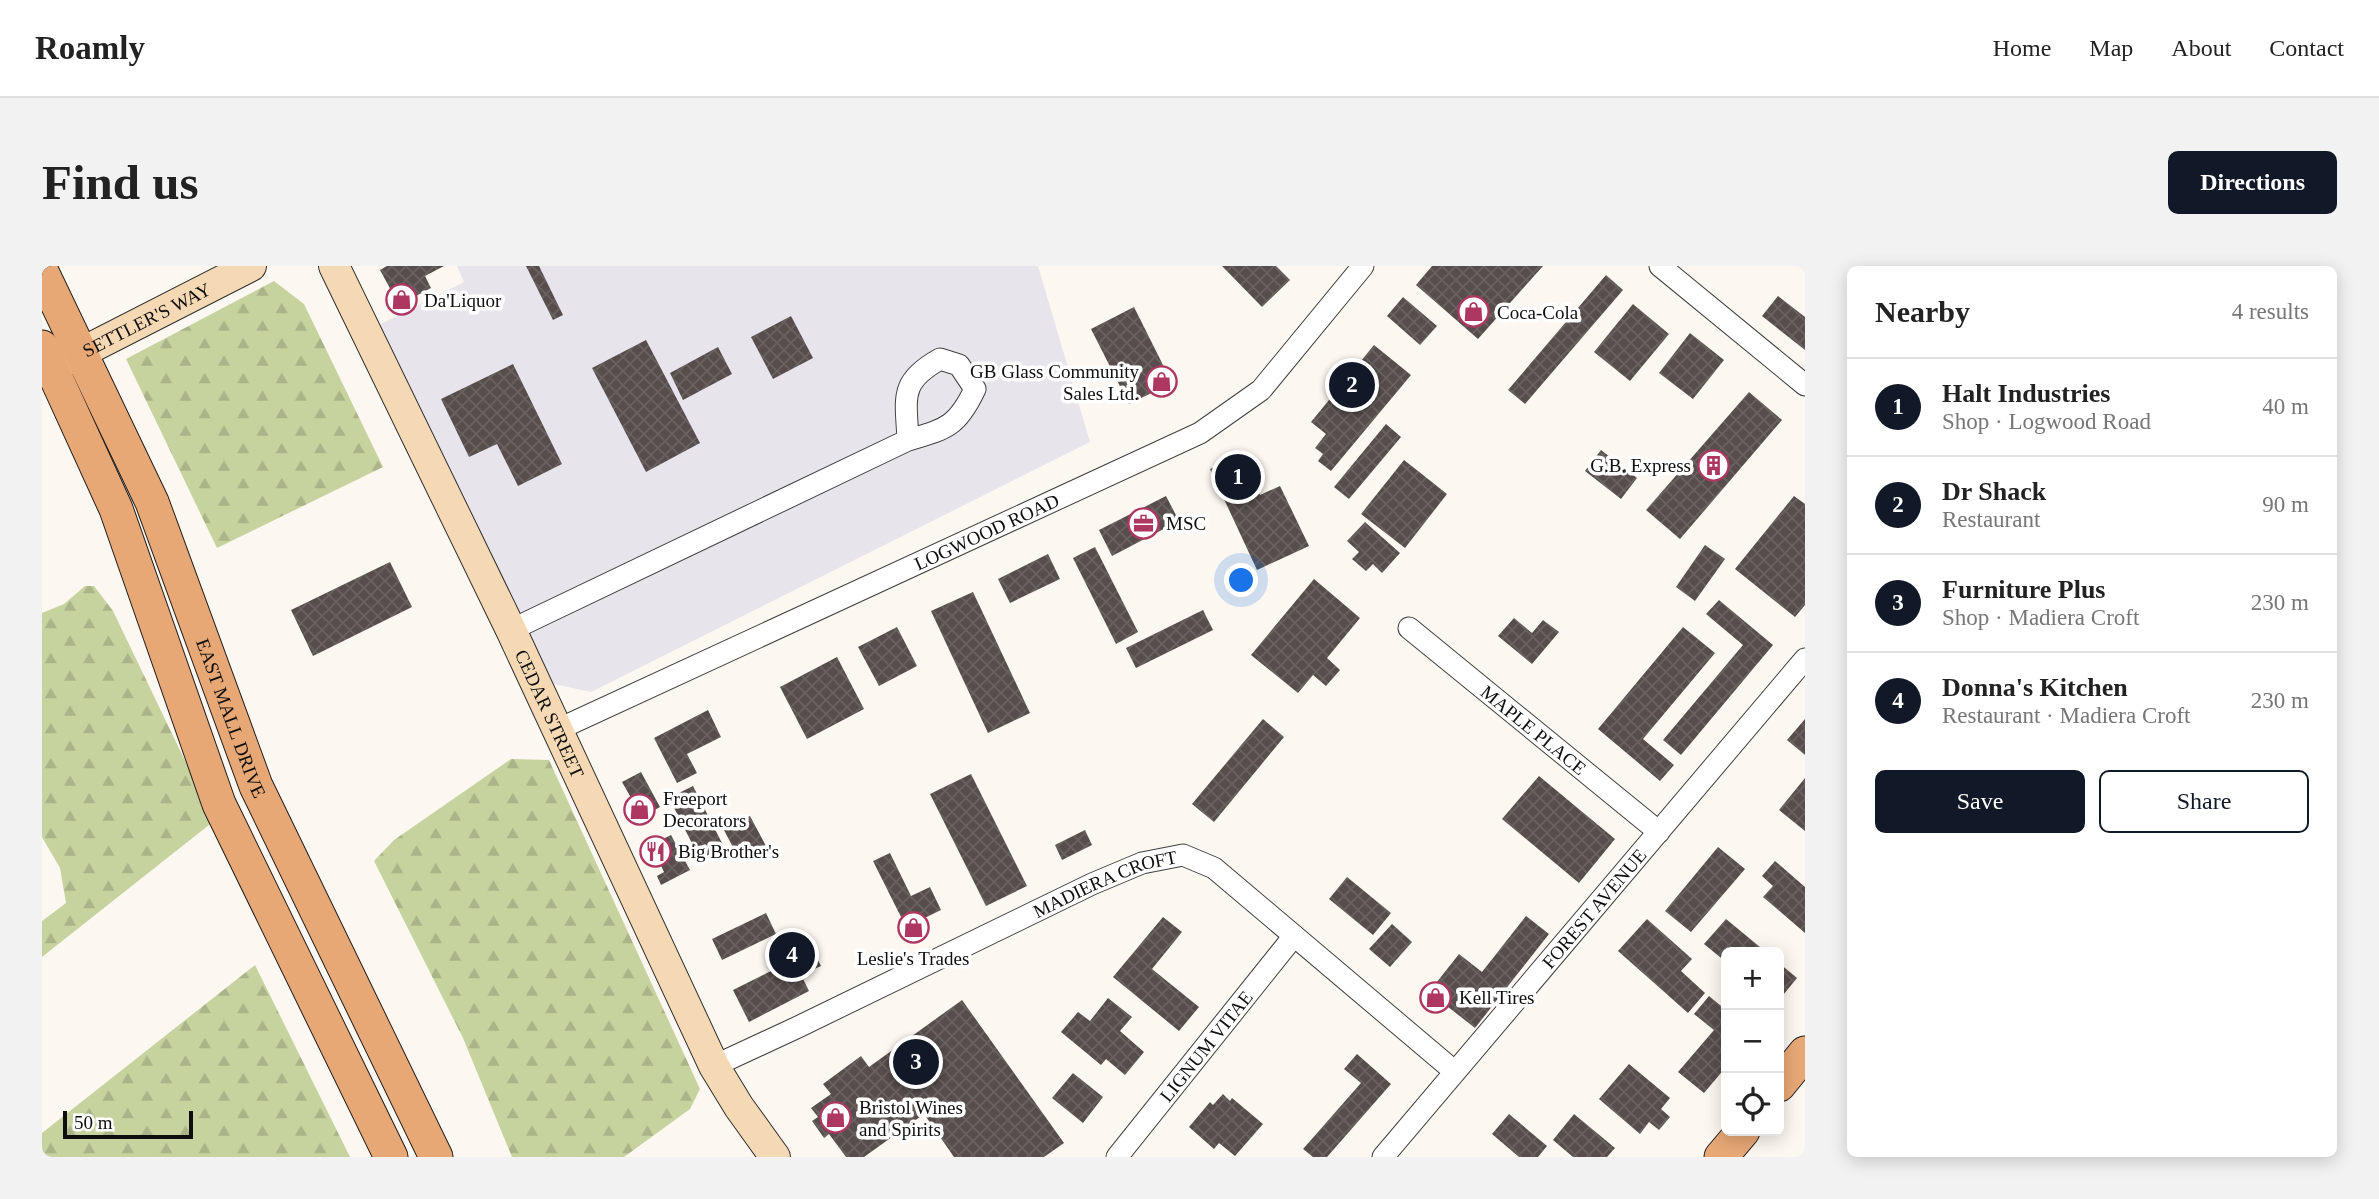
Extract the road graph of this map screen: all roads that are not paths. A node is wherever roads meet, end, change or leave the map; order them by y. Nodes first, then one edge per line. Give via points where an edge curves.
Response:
1 (251, 266) edge
2 (334, 266) edge
3 (1363, 266) edge
4 (1660, 266) edge
5 (42, 272) edge
6 (81, 352) junction
7 (45, 363) edge
8 (1805, 385) edge
9 (908, 440) dead end
10 (1409, 628) dead end
11 (511, 629) junction
12 (1805, 659) edge
13 (559, 729) junction
14 (1659, 832) junction
15 (1294, 936) junction
16 (1805, 1052) edge
17 (714, 1066) junction
18 (1454, 1071) junction
19 (1784, 1079) edge
20 (1738, 1136) edge
21 (391, 1157) edge
22 (436, 1157) edge
23 (775, 1157) edge
24 (1117, 1157) edge
25 (1383, 1157) edge
26 (1721, 1157) edge

1 - 6 main road, SETTLER'S WAY
2 - 11 main road, CEDAR STREET
3 - 13 street, LOGWOOD ROAD via 1261,390 1200,433
4 - 8 street
5 - 6 main road, EAST MALL DRIVE
6 - 7 main road, SETTLER'S WAY
6 - 22 main road, EAST MALL DRIVE via 152,502 256,786
7 - 21 main road, EAST MALL DRIVE via 116,509 219,804
9 - 11 street
10 - 14 street, MAPLE PLACE
11 - 13 main road, CEDAR STREET
12 - 14 street, FOREST AVENUE
13 - 17 main road, CEDAR STREET
14 - 18 street, FOREST AVENUE
15 - 17 street, MADIERA CROFT via 1214,868 1183,855 1142,863
15 - 18 street, MADIERA CROFT
15 - 24 street, LIGNUM VITAE
16 - 19 main road
17 - 23 main road, CEDAR STREET
18 - 25 street, FOREST AVENUE
20 - 26 main road

